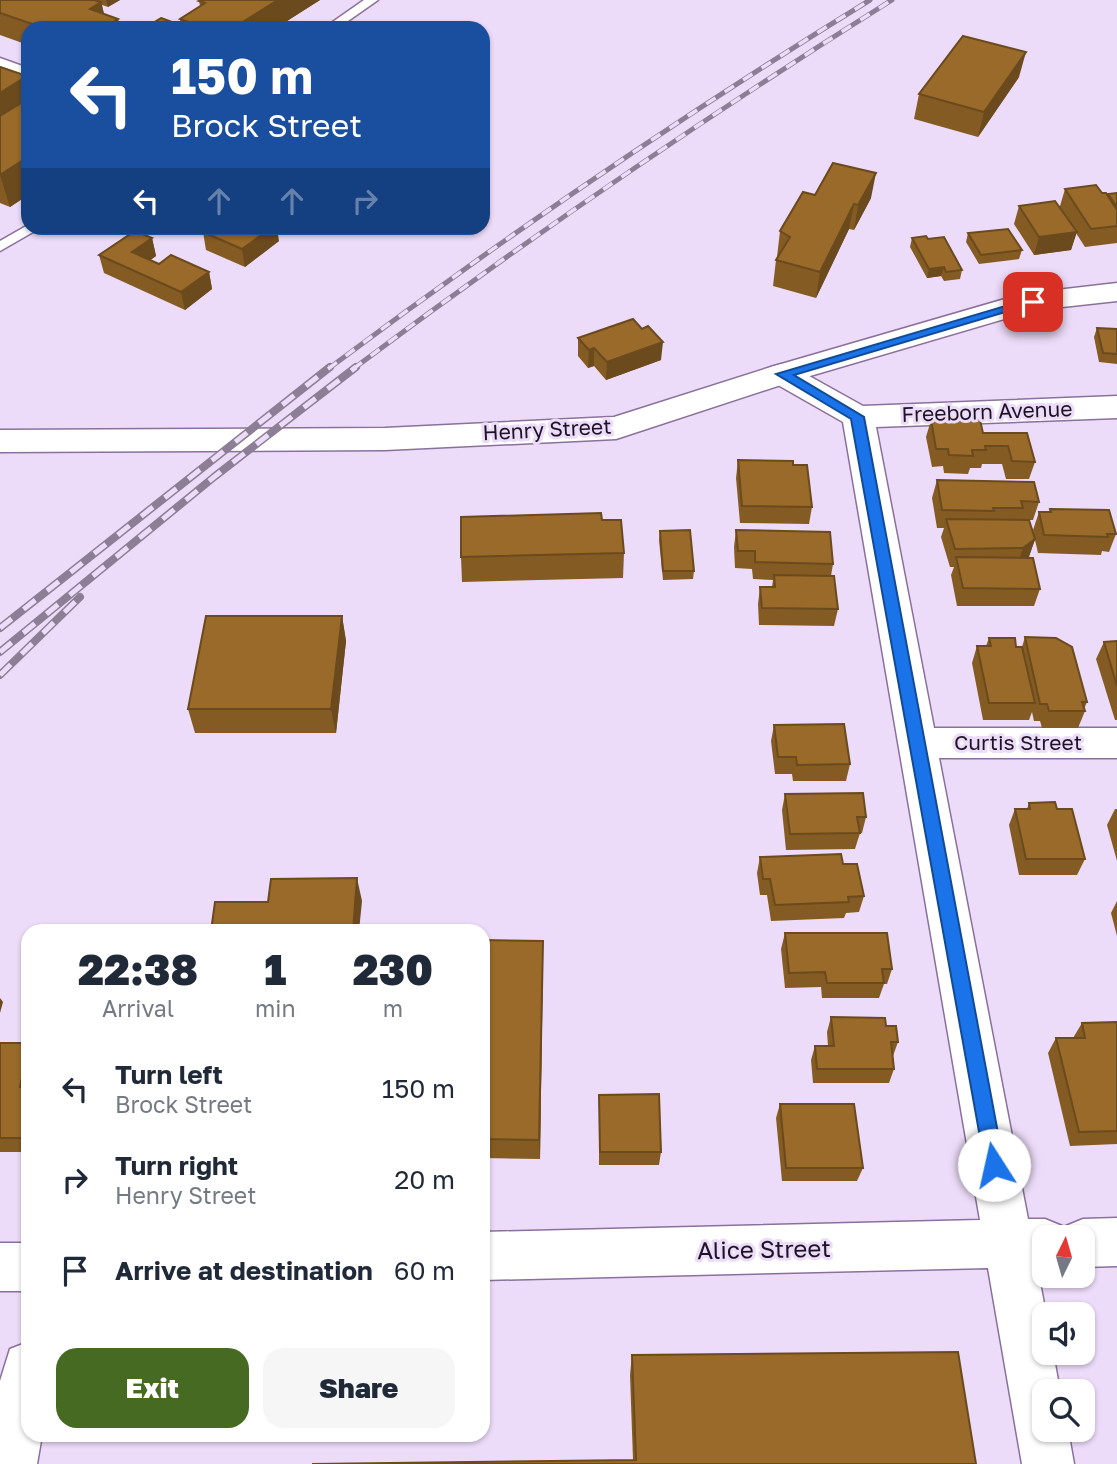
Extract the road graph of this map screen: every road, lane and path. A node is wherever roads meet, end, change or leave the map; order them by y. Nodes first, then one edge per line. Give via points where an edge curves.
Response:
1 (372, 0) edge
2 (340, 21) edge
3 (0, 62) edge
4 (21, 70) edge
5 (21, 235) edge
6 (0, 247) edge
7 (1117, 292) edge
8 (782, 374) junction
9 (1117, 407) edge
10 (858, 417) junction
11 (0, 441) edge
12 (918, 743) junction
13 (1117, 743) edge
14 (1096, 1242) edge
15 (1117, 1242) edge
16 (1027, 1243) edge
17 (490, 1256) edge
18 (0, 1267) edge
19 (21, 1267) edge
20 (21, 1407) edge
21 (11, 1464) edge
22 (1048, 1464) edge

1 - 2 lane
3 - 4 lane
5 - 6 lane
7 - 8 street, Henry Street via 1033,302
8 - 10 street
8 - 11 street, Henry Street via 616,428 394,438
9 - 10 street, Freeborn Avenue
10 - 12 street
12 - 13 street, Curtis Street
12 - 16 street
14 - 15 street
16 - 17 street, Alice Street
16 - 22 street
18 - 19 street
20 - 21 street

